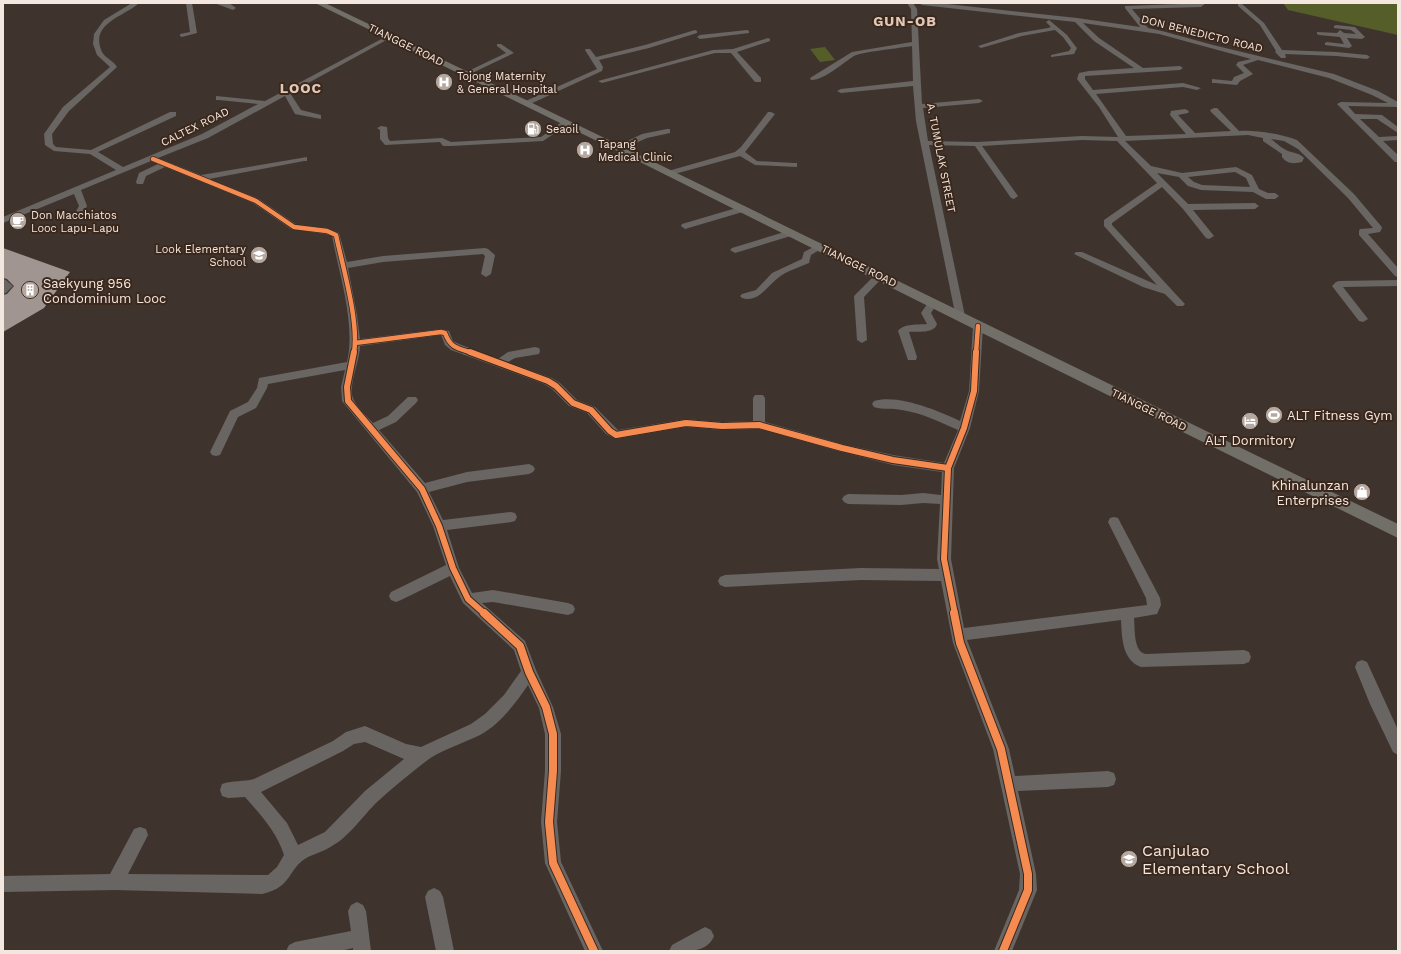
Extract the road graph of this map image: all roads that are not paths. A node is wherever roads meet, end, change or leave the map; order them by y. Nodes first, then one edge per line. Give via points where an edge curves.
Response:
1 (136, 3) edge
2 (189, 3) edge
3 (217, 3) edge
4 (319, 3) edge
5 (910, 3) edge
6 (922, 3) edge
7 (973, 3) edge
8 (1203, 3) edge
9 (1146, 4) edge
10 (1179, 4) edge
11 (1240, 5) dead end
12 (233, 8) dead end
13 (977, 10) junction
14 (1045, 17) junction
15 (1077, 20) junction
16 (1313, 26) dead end
17 (1054, 28) junction
18 (1145, 29) junction
19 (747, 32) dead end
20 (1319, 33) junction
21 (182, 35) dead end
22 (389, 37) junction
23 (702, 39) junction
24 (768, 40) dead end
25 (914, 44) junction
26 (1327, 44) junction
27 (499, 45) dead end
28 (981, 46) dead end
29 (588, 50) dead end
30 (732, 51) junction
31 (652, 52) junction
32 (1278, 52) junction
33 (1336, 54) junction
34 (1053, 56) dead end
35 (1367, 57) dead end
36 (595, 59) junction
37 (1259, 59) junction
38 (665, 63) junction
39 (1289, 66) junction
40 (1180, 68) dead end
41 (1141, 70) junction
42 (466, 74) junction
43 (586, 77) junction
44 (814, 78) dead end
45 (758, 80) dead end
46 (1215, 81) dead end
47 (916, 84) junction
48 (1197, 88) dead end
49 (841, 91) dead end
50 (286, 92) junction
51 (1092, 92) junction
52 (219, 98) dead end
53 (979, 101) dead end
54 (267, 102) junction
55 (525, 103) junction
56 (1398, 105) edge
57 (919, 106) junction
58 (1214, 110) dead end
59 (1184, 111) dead end
60 (173, 114) dead end
61 (771, 114) dead end
62 (1353, 116) junction
63 (318, 117) dead end
64 (566, 123) junction
65 (1394, 124) edge
66 (381, 128) dead end
67 (667, 131) dead end
68 (1398, 131) edge
69 (1237, 134) junction
70 (1192, 135) junction
71 (1260, 135) junction
72 (1121, 138) junction
73 (1398, 138) edge
74 (1377, 139) junction
75 (925, 143) junction
76 (977, 144) junction
77 (617, 148) junction
78 (92, 152) junction
79 (740, 152) junction
80 (1287, 154) dead end
81 (1396, 156) edge
82 (153, 159) junction
83 (304, 159) dead end
84 (165, 164) junction
85 (794, 165) dead end
86 (1146, 168) junction
87 (123, 171) junction
88 (671, 173) junction
89 (1182, 175) junction
90 (200, 178) junction
91 (140, 182) dead end
92 (1162, 183) junction
93 (77, 190) junction
94 (1254, 190) junction
95 (1014, 196) dead end
96 (1275, 196) dead end
97 (1255, 206) dead end
98 (1186, 207) junction
99 (743, 209) junction
100 (79, 213) dead end
101 (3, 220) edge
102 (684, 226) dead end
103 (791, 233) junction
104 (1209, 236) dead end
105 (819, 247) junction
106 (735, 250) dead end
107 (1079, 254) dead end
108 (342, 266) junction
109 (486, 274) dead end
110 (1398, 274) edge
111 (879, 276) junction
112 (3, 282) edge
113 (1398, 283) edge
114 (3, 291) edge
115 (1170, 293) junction
116 (745, 296) dead end
117 (933, 302) junction
118 (1180, 304) dead end
119 (960, 316) junction
120 (1363, 319) dead end
121 (978, 326) junction
122 (862, 340) dead end
123 (356, 343) junction
124 (536, 351) dead end
125 (912, 357) dead end
126 (499, 363) junction
127 (353, 365) junction
128 (759, 398) dead end
129 (412, 400) dead end
130 (878, 404) dead end
131 (759, 425) junction
132 (372, 428) junction
133 (964, 428) junction
134 (216, 452) dead end
135 (529, 468) dead end
136 (948, 468) junction
137 (422, 490) junction
138 (848, 498) dead end
139 (947, 500) junction
140 (511, 517) dead end
141 (1114, 522) dead end
142 (439, 526) junction
143 (1398, 531) edge
144 (453, 568) junction
145 (946, 575) junction
146 (725, 581) dead end
147 (396, 596) dead end
148 (468, 599) junction
149 (568, 609) dead end
150 (1127, 614) junction
151 (959, 635) junction
152 (1244, 657) dead end
153 (1362, 667) dead end
154 (529, 672) junction
155 (1398, 747) edge
156 (421, 755) junction
157 (1108, 779) dead end
158 (1010, 784) junction
159 (248, 789) junction
160 (228, 790) dead end
161 (140, 835) dead end
162 (293, 857) junction
163 (114, 882) junction
164 (3, 884) edge
165 (434, 897) dead end
166 (357, 911) dead end
167 (705, 936) dead end
168 (362, 944) edge
169 (296, 951) edge
170 (445, 951) edge
171 (594, 951) edge
172 (678, 951) edge
173 (1003, 951) edge

1 - 78 street via 106,21 98,34 96,44 100,55 114,67 66,109 48,134 49,145 54,149
2 - 21 street via 194,33
3 - 12 street
4 - 22 main road, TIANGGE ROAD
5 - 25 street, A. TUMULAK STREET via 914,9
6 - 13 street, DON BENEDICTO ROAD
7 - 13 street
8 - 10 street
9 - 10 street
9 - 18 street via 1126,8
11 - 32 street via 1262,24
13 - 14 street, DON BENEDICTO ROAD
14 - 15 street, DON BENEDICTO ROAD
14 - 17 street
15 - 18 street, DON BENEDICTO ROAD
15 - 41 street via 1098,41
16 - 20 street
17 - 28 street via 1021,34
17 - 34 street via 1065,36 1074,48 1072,53
18 - 37 street, DON BENEDICTO ROAD
19 - 23 street
20 - 26 street
20 - 26 street via 1342,35 1349,46
22 - 42 main road, TIANGGE ROAD
22 - 50 street, CALTEX ROAD
23 - 30 street
23 - 31 street
23 - 38 street
24 - 30 street
25 - 44 street via 854,53
25 - 47 street, A. TUMULAK STREET
26 - 33 street
27 - 42 street via 511,53
29 - 36 street
30 - 45 street
31 - 36 street
31 - 38 street
32 - 33 street
32 - 39 street
33 - 35 street
36 - 43 street via 601,69
37 - 39 street, DON BENEDICTO ROAD
37 - 46 street via 1240,63 1239,65 1249,74 1234,83
38 - 43 street via 604,82
39 - 56 street, DON BENEDICTO ROAD via 1340,79
40 - 41 street
41 - 51 street via 1082,75 1081,78
42 - 55 main road, TIANGGE ROAD
43 - 55 street
47 - 49 street
47 - 57 street, A. TUMULAK STREET
48 - 51 street via 1183,85
50 - 54 street, CALTEX ROAD
50 - 63 street via 298,112
51 - 72 street
52 - 54 street
53 - 57 street
54 - 82 street, CALTEX ROAD via 205,136
55 - 64 main road, TIANGGE ROAD
56 - 62 street via 1341,104
57 - 75 street, A. TUMULAK STREET
58 - 69 street
59 - 70 street via 1174,112 1174,115
60 - 78 street
61 - 79 street
62 - 65 street via 1379,117
62 - 74 street
64 - 66 street via 543,139 451,144 446,144 442,140 388,143 384,139 384,129
64 - 77 main road, TIANGGE ROAD
65 - 68 street
67 - 77 street via 645,136
69 - 70 street
69 - 71 street
70 - 72 street
71 - 80 street
71 - 110 street via 1294,142 1351,196 1378,228 1363,231 1364,234
72 - 76 street
72 - 86 street
73 - 74 street
74 - 81 street
75 - 76 street
75 - 119 street, A. TUMULAK STREET
76 - 95 street
77 - 88 main road, TIANGGE ROAD
78 - 87 street
79 - 85 street via 755,163
79 - 88 street
82 - 84 street
82 - 87 street, CALTEX ROAD
83 - 90 street
84 - 90 street
84 - 91 street via 142,175
86 - 89 street
86 - 92 street
87 - 93 street, CALTEX ROAD
88 - 99 main road, TIANGGE ROAD
89 - 94 street via 1191,184 1201,187
89 - 94 street via 1236,170 1253,180
90 - 108 street via 256,201 294,227 331,232 336,235
92 - 98 street
92 - 115 street via 1107,222
93 - 100 street via 83,206
93 - 101 street, CALTEX ROAD
94 - 96 street via 1266,196
97 - 98 street
98 - 104 street
99 - 102 street
99 - 103 main road, TIANGGE ROAD
103 - 105 main road, TIANGGE ROAD
103 - 106 street
105 - 111 main road, TIANGGE ROAD
105 - 116 street via 808,254 806,261 775,275 759,292
107 - 115 street via 1146,285
108 - 109 street via 383,259 485,251 490,255
108 - 123 street
111 - 117 main road, TIANGGE ROAD
111 - 122 street via 859,296
112 - 114 street via 8,286
113 - 120 street via 1337,286
115 - 118 street
117 - 119 main road, TIANGGE ROAD
117 - 125 street via 926,313 931,327 903,331
119 - 121 main road, TIANGGE ROAD
121 - 133 street via 974,391
121 - 143 main road, TIANGGE ROAD
123 - 126 street via 441,332 445,333 449,343 455,347
123 - 127 street
124 - 126 street via 512,355
126 - 131 street via 556,386 573,403 591,410 616,435 686,423 722,426
127 - 132 street via 346,394 348,401
127 - 134 street via 263,381 262,388 252,405 234,414
128 - 131 street
129 - 132 street via 392,419
130 - 133 street via 922,410
131 - 136 street via 893,460
132 - 137 street
133 - 136 street
135 - 137 street via 467,477
136 - 139 street
137 - 142 street
138 - 139 street
139 - 145 street via 944,559
140 - 142 street
141 - 150 street via 1153,598 1154,605 1152,610
142 - 144 street
144 - 147 street
144 - 148 street
145 - 146 street via 861,574
145 - 151 street
148 - 149 street via 493,596
148 - 154 street via 520,646
150 - 151 street
150 - 152 street via 1131,650 1138,660
151 - 158 street via 1001,749
153 - 155 street
154 - 156 street via 509,700 490,719 476,729
154 - 171 street via 546,707 553,734 554,771 549,822 552,863
156 - 159 street via 405,752 365,734 351,737 338,746
156 - 162 street via 371,797 331,838
157 - 158 street
158 - 173 street via 1028,874 1028,890
159 - 160 street
159 - 162 street via 283,833 291,846
161 - 163 street
162 - 163 street via 283,873 272,883 262,885
163 - 164 street
165 - 170 street
166 - 168 street
167 - 172 street
168 - 169 street

